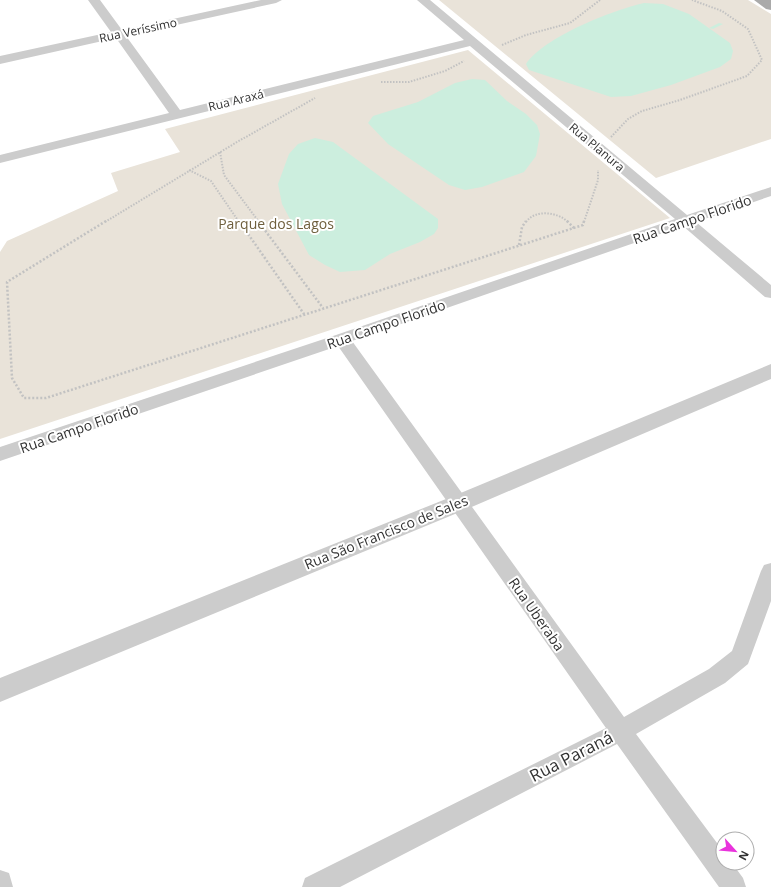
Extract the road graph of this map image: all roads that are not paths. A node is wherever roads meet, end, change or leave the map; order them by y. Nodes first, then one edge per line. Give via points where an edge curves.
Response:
1 (94, 0) edge
2 (276, 0) edge
3 (423, 0) edge
4 (119, 35) junction
5 (472, 42) junction
6 (0, 60) edge
7 (176, 115) junction
8 (0, 159) edge
9 (771, 191) edge
10 (685, 222) junction
11 (771, 293) edge
12 (342, 339) junction
13 (771, 371) edge
14 (0, 454) edge
15 (459, 503) junction
16 (771, 571) edge
17 (0, 690) edge
18 (621, 731) junction
19 (0, 882) edge
20 (1, 887) edge
21 (314, 887) edge
22 (734, 887) edge

1 - 4 street
2 - 4 street, Rua Veríssimo
3 - 5 street, Rua Planura
4 - 6 street, Rua Veríssimo
4 - 7 street
5 - 7 street, Rua Araxá
5 - 10 street, Rua Planura
7 - 8 street, Rua Araxá
9 - 10 street, Rua Campo Florido
10 - 11 street, Rua Planura
10 - 12 street, Rua Campo Florido
12 - 14 street, Rua Campo Florido
12 - 15 street, Rua Uberaba
13 - 15 street, Rua São Francisco de Sales
15 - 17 street, Rua São Francisco de Sales
15 - 18 street, Rua Uberaba
16 - 18 street, Rua Paraná via 740,657 717,676
18 - 21 street, Rua Paraná
18 - 22 street, Rua Uberaba
19 - 20 street

